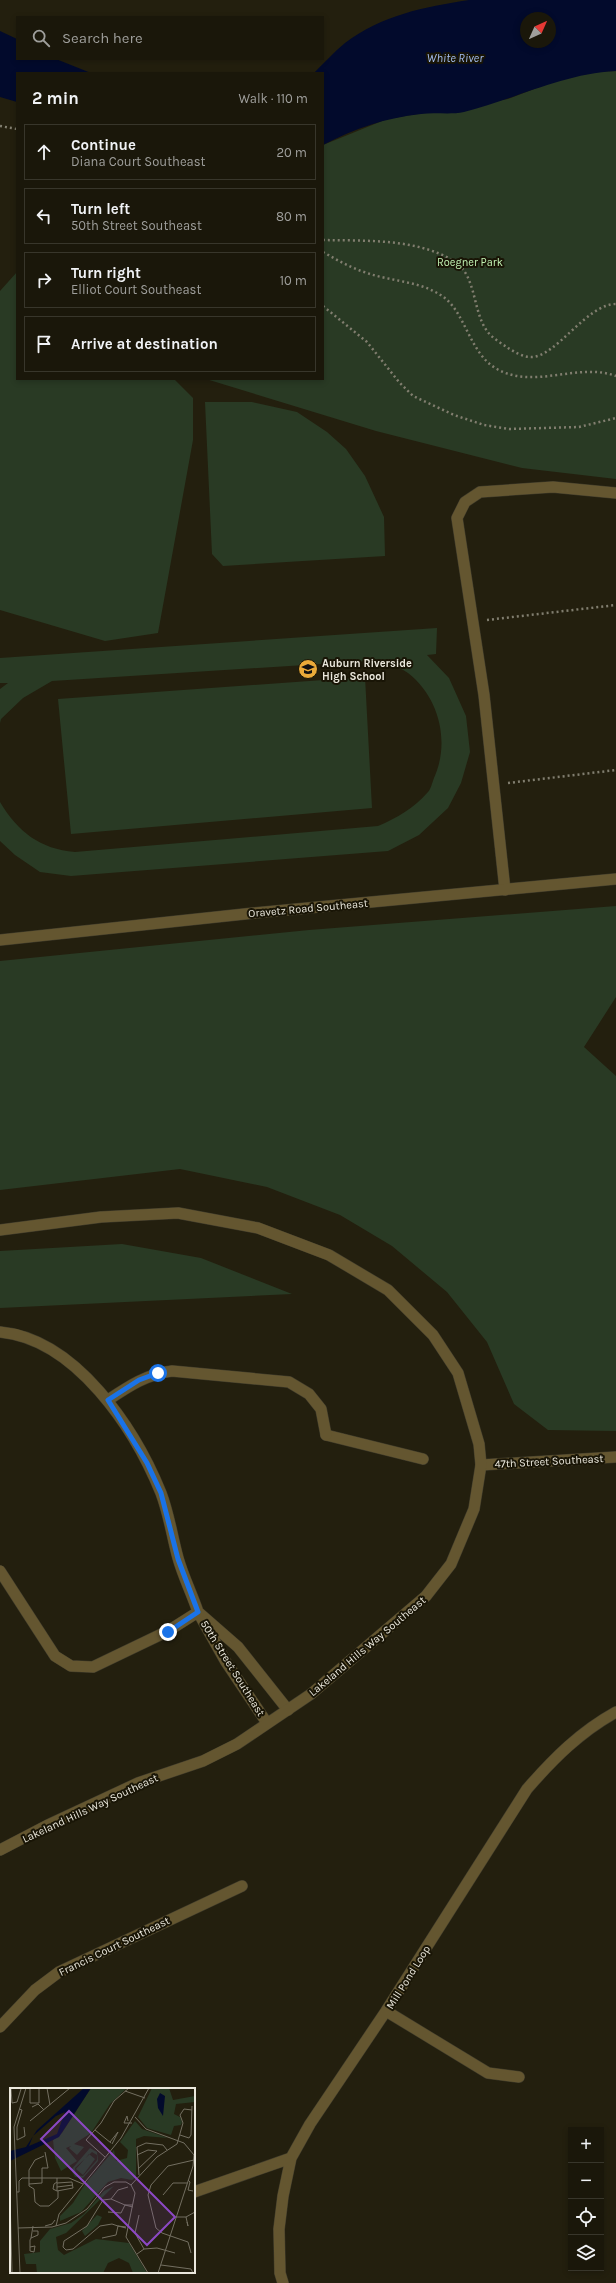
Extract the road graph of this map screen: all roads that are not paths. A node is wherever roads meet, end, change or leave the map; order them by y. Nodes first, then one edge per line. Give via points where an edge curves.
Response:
1 (616, 493) edge
2 (616, 878) edge
3 (505, 890) junction
4 (0, 940) edge
5 (0, 1230) edge
6 (0, 1332) edge
7 (108, 1400) junction
8 (616, 1457) edge
9 (423, 1460) dead end
10 (481, 1465) junction
11 (0, 1571) edge
12 (198, 1612) junction
13 (288, 1710) junction
14 (616, 1712) edge
15 (267, 1723) junction
16 (0, 1850) edge
17 (242, 1886) dead end
18 (386, 2011) junction
19 (0, 2027) edge
20 (520, 2077) dead end
21 (292, 2158) junction
22 (195, 2192) edge
23 (283, 2283) edge

1 - 3 street via 553,487 480,492 466,502 457,518 484,695
2 - 3 street, Oravetz Road Southeast
3 - 4 street, Oravetz Road Southeast
5 - 10 street, Lakeland Hills Way Southeast via 101,1217 178,1213 258,1228 329,1255 388,1290 433,1335 458,1373 479,1444
6 - 7 street, 50th Street Southeast via 12,1333 36,1342 62,1358
7 - 9 street via 139,1380 172,1371 289,1382 309,1394 321,1410 326,1435
7 - 12 street, 50th Street Southeast via 147,1463 161,1493 178,1559
8 - 10 street, 47th Street Southeast
10 - 13 street, Lakeland Hills Way Southeast via 474,1509 464,1537 451,1564 426,1596 385,1633
11 - 12 street via 55,1656 71,1666 93,1667 168,1632
12 - 13 street, 50th Street Southeast via 238,1647
12 - 15 street, 50th Street Southeast via 226,1662
13 - 15 street, Lakeland Hills Way Southeast
14 - 18 street, Mill Pond Loop via 590,1727 554,1757 527,1789
15 - 16 street, Lakeland Hills Way Southeast via 237,1744 203,1760 138,1783
17 - 19 street, Francis Court Southeast via 59,1972 35,1990
18 - 20 street via 488,2074
18 - 21 street, Mill Pond Loop via 310,2124
21 - 22 street
21 - 23 street, Mill Pond Loop via 283,2196 279,2229 280,2274

